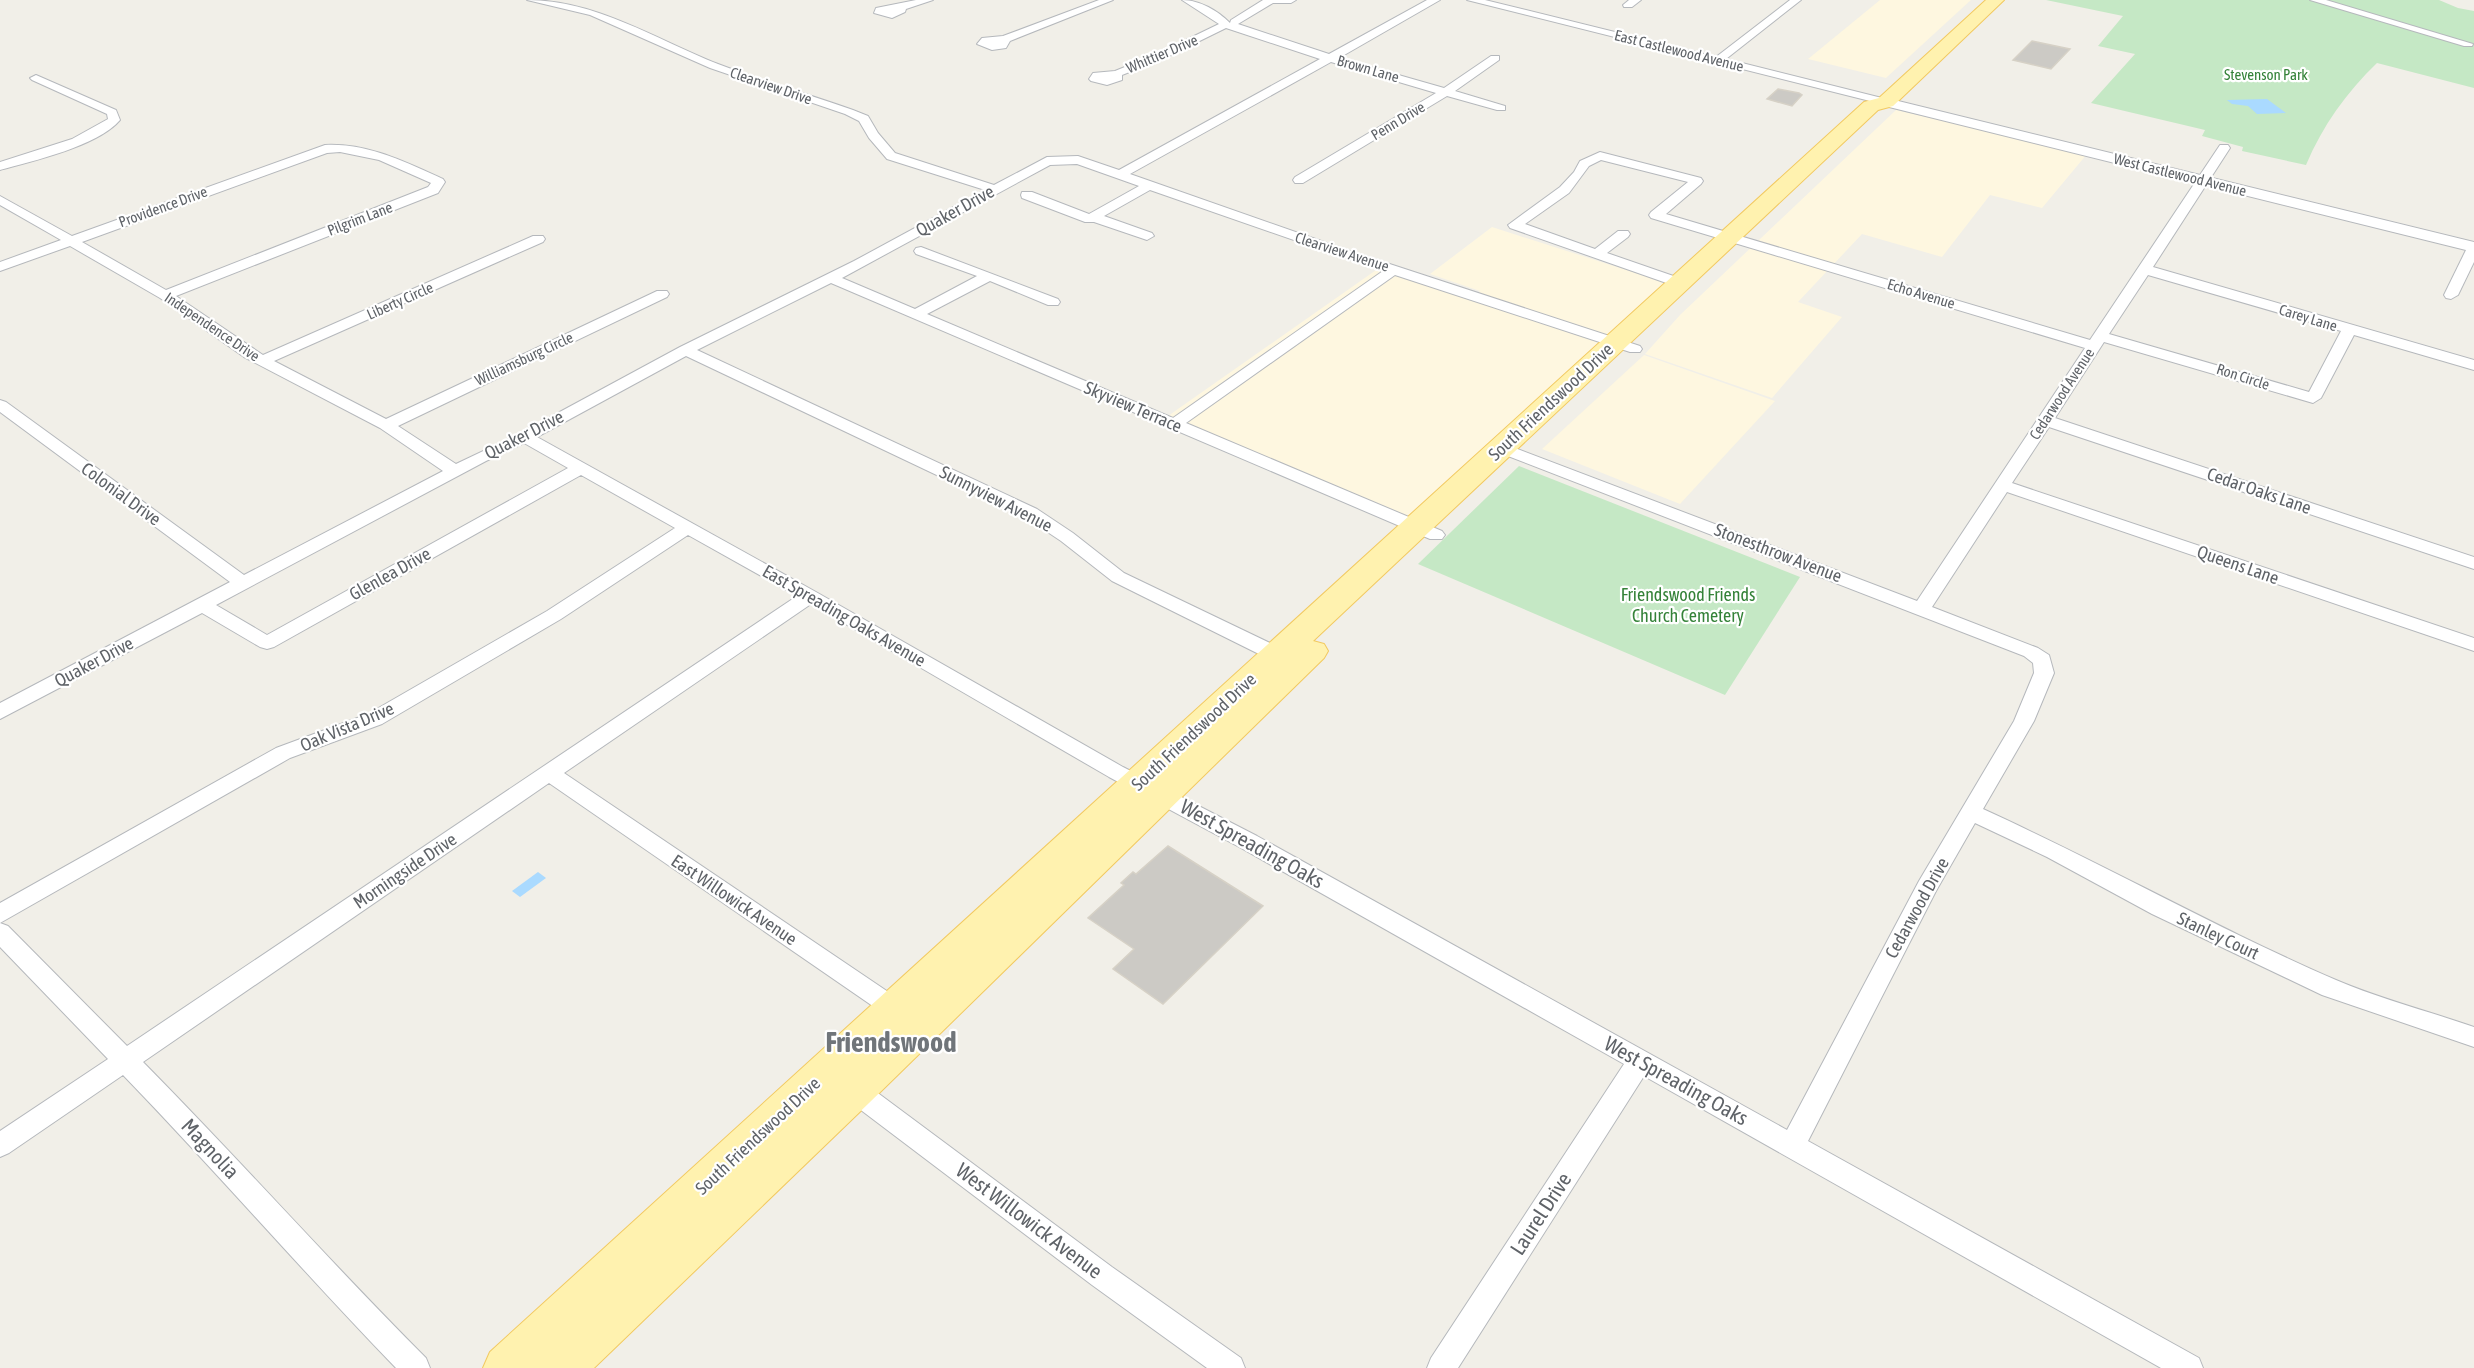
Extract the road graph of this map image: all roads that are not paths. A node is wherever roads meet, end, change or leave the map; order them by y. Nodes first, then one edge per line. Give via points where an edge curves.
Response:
1 (532, 0) edge
2 (928, 0) edge
3 (1108, 0) edge
4 (1190, 0) edge
5 (1270, 0) edge
6 (1275, 0) edge
7 (1291, 0) edge
8 (1435, 0) edge
9 (1472, 0) edge
10 (1796, 0) edge
11 (1996, 0) edge
12 (2315, 0) edge
13 (899, 9) dead end
14 (1232, 25) junction
15 (1209, 34) junction
16 (1003, 40) dead end
17 (2468, 44) dead end
18 (1329, 58) junction
19 (1495, 58) dead end
20 (1717, 61) junction
21 (1116, 74) dead end
22 (36, 78) dead end
23 (1447, 91) junction
24 (1886, 102) junction
25 (1502, 108) dead end
26 (2224, 148) dead end
27 (326, 149) joint
28 (1049, 161) joint
29 (0, 166) edge
30 (1119, 174) junction
31 (1299, 180) dead end
32 (2202, 180) junction
33 (1149, 185) junction
34 (996, 189) junction
35 (1027, 195) dead end
36 (0, 200) edge
37 (1093, 217) junction
38 (1623, 234) dead end
39 (1147, 236) dead end
40 (538, 239) dead end
41 (70, 241) junction
42 (1739, 241) junction
43 (2474, 248) edge
44 (921, 251) dead end
45 (1596, 254) junction
46 (0, 267) edge
47 (2143, 269) junction
48 (1395, 270) junction
49 (989, 276) junction
50 (830, 278) junction
51 (1680, 283) junction
52 (662, 294) dead end
53 (2451, 295) dead end
54 (165, 296) junction
55 (1053, 302) dead end
56 (916, 314) junction
57 (2349, 330) junction
58 (2096, 341) junction
59 (1624, 346) junction
60 (685, 350) junction
61 (262, 361) junction
62 (2474, 365) edge
63 (0, 405) edge
64 (2045, 420) junction
65 (1175, 424) junction
66 (386, 425) junction
67 (525, 437) junction
68 (1521, 443) junction
69 (579, 469) junction
70 (455, 471) junction
71 (2002, 485) junction
72 (687, 528) junction
73 (1426, 531) junction
74 (2474, 563) edge
75 (243, 583) junction
76 (810, 596) junction
77 (202, 605) junction
78 (1922, 608) junction
79 (2474, 645) edge
80 (1288, 660) junction
81 (2045, 671) joint
82 (0, 712) edge
83 (549, 772) junction
84 (1150, 789) junction
85 (1971, 812) junction
86 (0, 914) edge
87 (0, 932) edge
88 (908, 1018) junction
89 (2474, 1037) edge
90 (126, 1060) junction
91 (1640, 1061) junction
92 (842, 1081) junction
93 (0, 1146) edge
94 (1792, 1146) junction
95 (416, 1368) edge
96 (506, 1368) edge
97 (561, 1368) edge
98 (1231, 1368) edge
99 (1442, 1368) edge
100 (2189, 1368) edge

1 - 34 street, Clearview Drive via 593,13 714,66 849,112 864,119 891,156
2 - 13 street
3 - 16 street
4 - 14 street, Brown Lane
5 - 14 street, Whittier Drive
6 - 7 street
8 - 18 street
9 - 20 street, East Castlewood Avenue
10 - 20 street
11 - 24 main road, South Friendswood Drive
12 - 17 street
14 - 15 street, Whittier Drive
14 - 15 street, Whittier Drive
14 - 18 street, Brown Lane
15 - 21 street, Whittier Drive
18 - 23 street, Brown Lane
18 - 30 street
19 - 23 street, Penn Drive
20 - 24 street, East Castlewood Avenue
22 - 29 street via 112,112 114,120 92,135
23 - 25 street, Brown Lane
23 - 31 street, Penn Drive
24 - 32 street, West Castlewood Avenue
24 - 42 main road, South Friendswood Drive via 1890,109
26 - 32 street, Cedarwood Avenue
27 - 41 street, Providence Drive
27 - 54 street, Pilgrim Lane via 365,151 439,182 433,190
28 - 30 street, Clearview Avenue via 1078,160
28 - 34 street, Quaker Drive
30 - 33 street, Clearview Avenue
32 - 43 street, West Castlewood Avenue
32 - 47 street, Cedarwood Avenue
33 - 37 street
33 - 48 street, Clearview Avenue
34 - 50 street, Quaker Drive
35 - 37 street
36 - 41 street, Independence Drive
37 - 39 street
38 - 45 street
40 - 61 street, Liberty Circle
41 - 46 street, Providence Drive
41 - 54 street, Independence Drive
42 - 45 street, Echo Avenue via 1656,215 1697,181 1600,156 1584,164 1567,188 1515,225
42 - 51 main road, South Friendswood Drive
42 - 58 street, Echo Avenue
42 - 59 main road, South Friendswood Drive
43 - 53 street
44 - 49 street
45 - 51 street
47 - 57 street, Carey Lane
47 - 58 street, Cedarwood Avenue
48 - 59 street, Clearview Avenue
48 - 65 street
49 - 55 street
49 - 56 street
50 - 56 street, Skyview Terrace
50 - 60 street, Quaker Drive
51 - 59 main road, South Friendswood Drive
52 - 66 street, Williamsburg Circle
54 - 61 street, Independence Drive
56 - 65 street, Skyview Terrace
57 - 58 street, Ron Circle via 2313,398
57 - 62 street, Carey Lane
58 - 64 street, Cedarwood Avenue
59 - 68 main road, South Friendswood Drive
60 - 67 street, Quaker Drive
60 - 80 street, Sunnyview Avenue via 1031,513 1118,577
61 - 66 street, Independence Drive
63 - 75 street, Colonial Drive
64 - 71 street, Cedarwood Avenue
64 - 74 street, Cedar Oaks Lane
65 - 73 street, Skyview Terrace
66 - 70 street, Independence Drive
67 - 69 street, East Spreading Oaks Avenue
67 - 70 street, Quaker Drive
68 - 73 main road, South Friendswood Drive
68 - 78 street, Stonesthrow Avenue
69 - 72 street, East Spreading Oaks Avenue
69 - 77 street, Glenlea Drive via 267,643
70 - 75 street, Quaker Drive
71 - 78 street, Cedarwood Avenue
71 - 79 street, Queens Lane
72 - 76 street, East Spreading Oaks Avenue
72 - 86 street, Oak Vista Drive via 554,615 375,719 283,753
73 - 80 main road, South Friendswood Drive
75 - 77 street, Quaker Drive
76 - 83 street, Morningside Drive
76 - 84 street, East Spreading Oaks Avenue
77 - 82 street, Quaker Drive
78 - 81 street, Stonesthrow Avenue via 2031,652 2042,660
80 - 84 main road, South Friendswood Drive
81 - 85 street, Cedarwood Drive via 2024,722
83 - 88 street, East Willowick Avenue
83 - 90 street, Morningside Drive
84 - 88 main road, South Friendswood Drive
84 - 91 street, West Spreading Oaks
85 - 89 street, Stanley Court via 2055,851 2160,908 2330,988
85 - 94 street, Cedarwood Drive via 1927,886
87 - 90 street, Magnolia
88 - 92 main road, South Friendswood Drive
90 - 93 street, Morningside Drive
90 - 95 street, Magnolia
91 - 94 street, West Spreading Oaks
91 - 99 street, Laurel Drive
92 - 96 main road, South Friendswood Drive
92 - 97 main road, South Friendswood Drive
92 - 98 street, West Willowick Avenue
94 - 100 street, West Spreading Oaks

